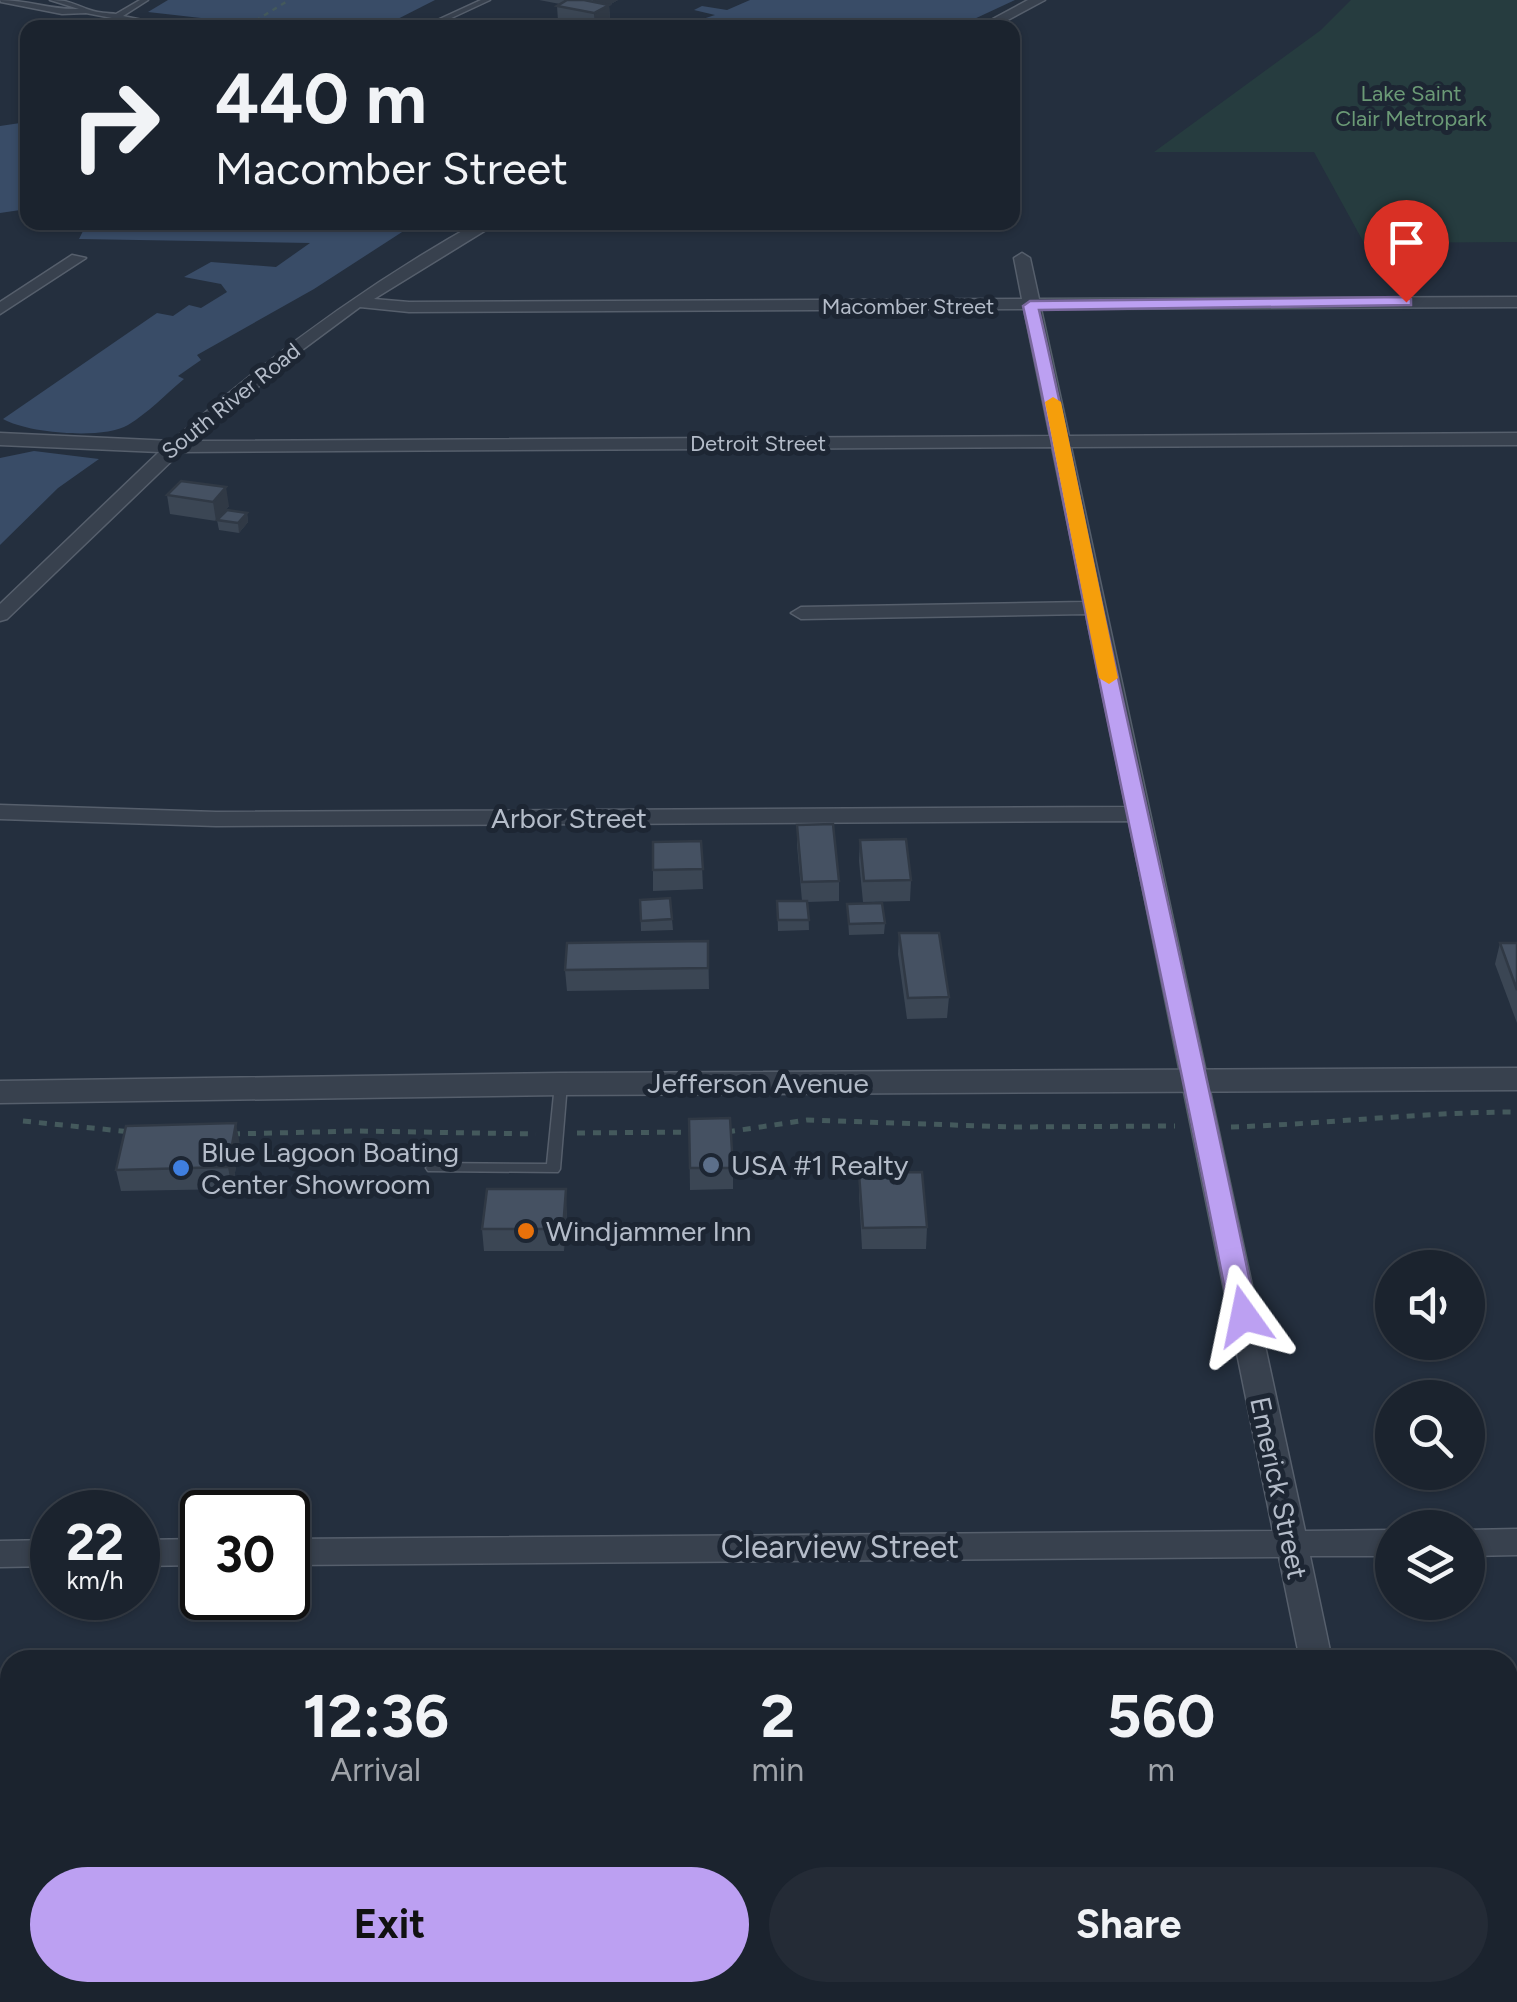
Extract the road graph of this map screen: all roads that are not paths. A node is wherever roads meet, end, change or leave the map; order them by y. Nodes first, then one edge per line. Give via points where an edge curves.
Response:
1 (1, 0) edge
2 (53, 0) edge
3 (145, 0) edge
4 (487, 0) edge
5 (1038, 0) edge
6 (86, 11) junction
7 (116, 17) junction
8 (133, 20) edge
9 (441, 20) edge
10 (998, 20) edge
11 (477, 230) edge
12 (78, 258) dead end
13 (1022, 258) dead end
14 (358, 302) junction
15 (1517, 302) edge
16 (1030, 306) junction
17 (0, 310) edge
18 (1517, 439) edge
19 (0, 440) edge
20 (1062, 442) junction
21 (174, 446) junction
22 (1094, 608) junction
23 (801, 614) dead end
24 (0, 616) edge
25 (26, 616) dead end
26 (0, 812) edge
27 (1139, 814) junction
28 (1517, 1079) edge
29 (1197, 1080) junction
30 (562, 1084) junction
31 (6, 1107) edge
32 (433, 1168) dead end
33 (1517, 1542) edge
34 (1375, 1543) edge
35 (1485, 1543) edge
36 (1290, 1544) junction
37 (310, 1552) edge
38 (30, 1553) edge
39 (0, 1554) edge
40 (1314, 1650) edge

1 - 6 lane
2 - 6 lane
3 - 7 lane
4 - 9 lane
5 - 10 street
6 - 7 lane
7 - 8 lane
11 - 14 street, South River Road
12 - 17 street
13 - 16 street, Emerick Street
14 - 16 street, Macomber Street
14 - 21 street, South River Road
15 - 16 street, Macomber Street
16 - 20 street, Emerick Street
18 - 20 street, Detroit Street
19 - 21 street, Detroit Street
20 - 21 street, Detroit Street
20 - 22 street, Emerick Street
21 - 24 street, South River Road
22 - 23 street
22 - 27 street, Emerick Street
24 - 25 street
26 - 27 street, Arbor Street via 216,818
27 - 29 street, Emerick Street
28 - 29 street, Jefferson Avenue
29 - 30 street, Jefferson Avenue
29 - 36 street, Emerick Street
30 - 31 street, Jefferson Avenue
30 - 32 lane via 553,1169
33 - 35 street
34 - 36 street, Clearview Street
36 - 37 street, Clearview Street
36 - 40 street, Emerick Street
38 - 39 street

